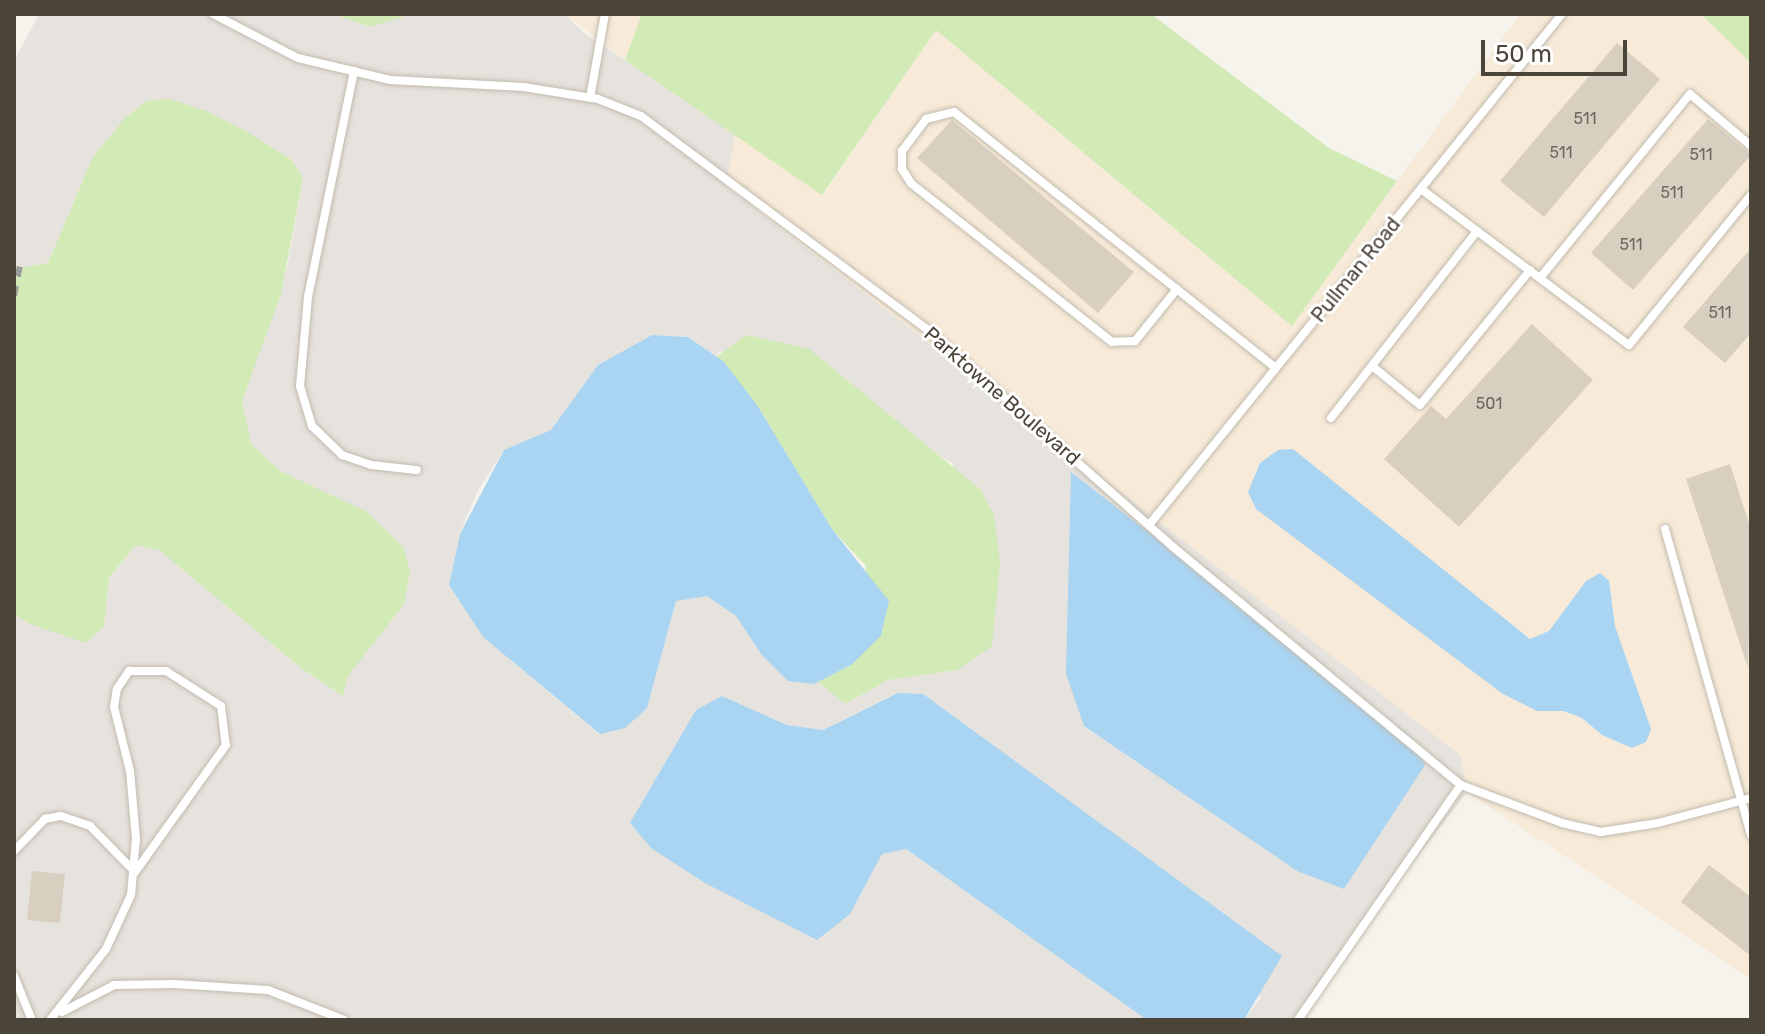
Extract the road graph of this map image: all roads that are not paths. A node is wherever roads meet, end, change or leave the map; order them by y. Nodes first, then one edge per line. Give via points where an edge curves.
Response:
1 (213, 14) edge
2 (605, 14) edge
3 (1562, 14) edge
4 (354, 71) junction
5 (590, 98) junction
6 (1751, 146) edge
7 (1421, 189) junction
8 (1751, 195) edge
9 (1477, 231) junction
10 (1530, 270) junction
11 (1540, 278) junction
12 (1177, 289) junction
13 (1372, 366) junction
14 (1276, 368) junction
15 (1331, 418) dead end
16 (417, 470) dead end
17 (1149, 525) junction
18 (1665, 529) dead end
19 (1461, 785) junction
20 (1751, 798) edge
21 (1739, 801) junction
22 (1751, 835) edge
23 (14, 851) edge
24 (135, 872) junction
25 (14, 976) edge
26 (32, 1020) edge
27 (52, 1020) edge
28 (344, 1020) edge
29 (1298, 1020) edge

1 - 4 lane, Parktowne Boulevard via 298,58
2 - 5 lane
3 - 7 lane, Pullman Road
4 - 5 lane, Parktowne Boulevard via 390,80 524,87
4 - 16 lane via 308,297 300,386 312,426 342,455 371,465
5 - 17 lane, Parktowne Boulevard via 641,116 784,218 929,331
6 - 11 lane via 1690,94
7 - 9 lane
7 - 14 lane, Pullman Road
8 - 11 lane via 1629,345
9 - 10 lane
9 - 13 lane
10 - 11 lane
10 - 13 lane via 1420,405
12 - 12 lane via 954,112 926,119 902,151 902,169 911,183 1112,342 1135,341
12 - 14 lane
13 - 15 lane
14 - 17 lane, Pullman Road
17 - 19 lane, Parktowne Boulevard
18 - 21 lane
19 - 21 lane, Parktowne Boulevard via 1601,832
19 - 29 lane
20 - 21 lane, Parktowne Boulevard
21 - 22 lane
23 - 24 lane via 45,819 61,816 90,826
24 - 24 lane via 226,745 221,706 166,671 129,671 115,698 130,771
24 - 27 lane via 131,895 106,949
25 - 26 lane
27 - 28 lane via 70,1005 114,985 174,984 268,990

